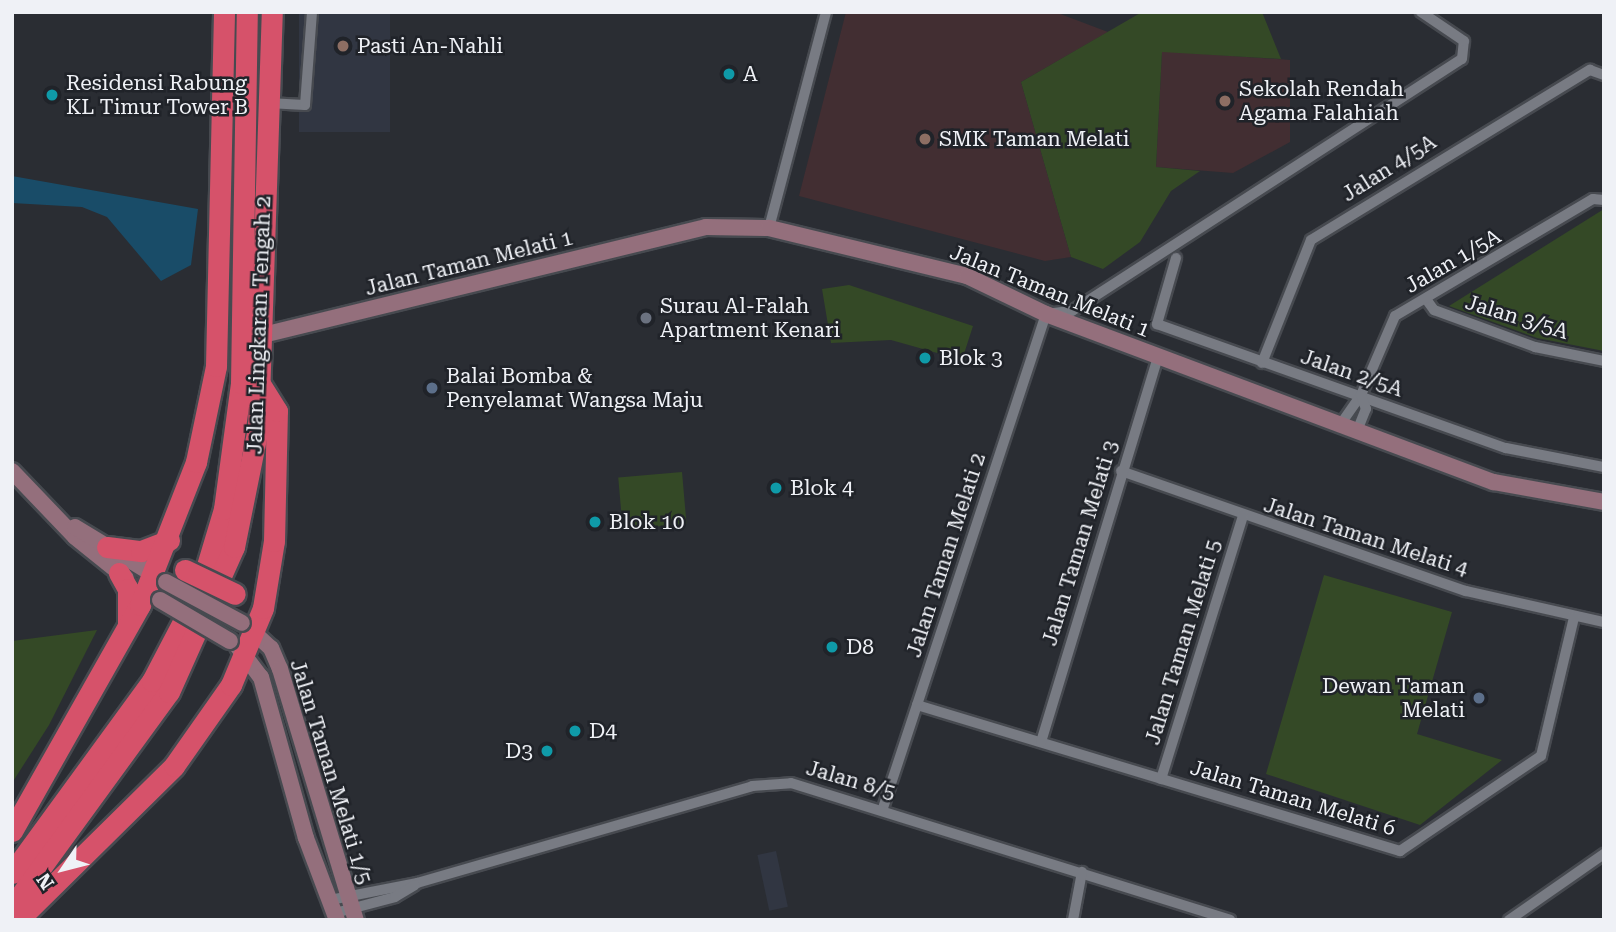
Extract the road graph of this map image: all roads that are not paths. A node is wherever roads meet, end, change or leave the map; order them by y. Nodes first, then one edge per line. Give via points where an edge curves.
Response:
1 (224, 12) edge
2 (247, 12) edge
3 (272, 12) edge
4 (312, 12) edge
5 (826, 12) edge
6 (1421, 12) edge
7 (1604, 75) edge
8 (267, 103) junction
9 (1604, 200) edge
10 (769, 228) junction
11 (1176, 258) dead end
12 (1426, 299) junction
13 (1046, 314) junction
14 (263, 335) junction
15 (1158, 356) junction
16 (1604, 360) edge
17 (1262, 363) junction
18 (261, 385) junction
19 (1360, 395) junction
20 (1340, 425) junction
21 (1357, 431) junction
22 (1604, 467) edge
23 (12, 471) edge
24 (1121, 471) junction
25 (1604, 502) edge
26 (1243, 516) junction
27 (57, 519) junction
28 (171, 534) junction
29 (107, 547) junction
30 (119, 573) junction
31 (267, 584) junction
32 (156, 588) junction
33 (263, 608) junction
34 (1574, 617) junction
35 (1604, 622) edge
36 (248, 627) junction
37 (123, 638) junction
38 (237, 647) junction
39 (271, 648) junction
40 (917, 705) junction
41 (1041, 742) junction
42 (1161, 779) junction
43 (883, 808) junction
44 (12, 831) edge
45 (1604, 855) edge
46 (1082, 872) junction
47 (12, 873) edge
48 (12, 907) edge
49 (352, 907) edge
50 (1192, 907) junction
51 (334, 911) edge
52 (18, 920) edge
53 (1073, 920) edge
54 (1189, 920) edge
55 (1230, 920) edge
56 (1509, 920) edge

1 - 28 highway via 216,366 196,462
2 - 47 highway, Jalan Lingkaran Tengah 2 via 242,383 220,521 200,589 152,681
3 - 8 highway, Jalan Lingkaran Tengah 2
4 - 8 street via 305,105
5 - 10 street
6 - 13 street via 1464,41 1462,59 1072,311
7 - 17 street, Jalan 4/5A via 1590,70 1311,240
8 - 14 highway, Jalan Lingkaran Tengah 2
9 - 12 street, Jalan 1/5A via 1592,199
10 - 13 street, Jalan Taman Melati 1 via 968,276
10 - 14 street, Jalan Taman Melati 1 via 706,227
11 - 17 street, Jalan 2/5A via 1157,324
12 - 16 street, Jalan 3/5A via 1434,310 1535,347
12 - 19 street, Jalan 1/5A via 1395,316
13 - 15 street, Jalan Taman Melati 1
13 - 40 street, Jalan Taman Melati 2
14 - 18 highway, Jalan Lingkaran Tengah 2
15 - 20 street, Jalan Taman Melati 1
15 - 24 street, Jalan Taman Melati 3
17 - 19 street, Jalan 2/5A
18 - 31 highway via 277,411 279,462
18 - 48 highway, Jalan Lingkaran Tengah 2 via 244,512 194,646 138,740
19 - 20 street, Jalan 1/5A
19 - 21 street, Jalan 1/5A via 1366,409
19 - 22 street, Jalan 2/5A via 1506,448
20 - 21 street, Jalan Taman Melati 1
21 - 25 street, Jalan Taman Melati 1 via 1494,482
23 - 27 street
24 - 26 street, Jalan Taman Melati 4
24 - 41 street, Jalan Taman Melati 3
26 - 34 street, Jalan Taman Melati 4 via 1466,591
26 - 42 street, Jalan Taman Melati 5
27 - 29 street
27 - 30 street
28 - 29 highway via 141,551
28 - 31 highway, bridge via 177,559 185,569 234,594
28 - 32 highway
29 - 32 street
30 - 32 street
30 - 37 highway via 131,610
31 - 33 highway
32 - 36 street, Jalan Taman Melati 1/5, bridge
32 - 37 highway
32 - 38 street, Jalan Taman Melati 1/5, bridge
33 - 36 highway
33 - 39 street
34 - 35 street, Jalan Taman Melati 4
34 - 42 street, Jalan Taman Melati 6 via 1541,756 1400,851
36 - 38 highway
36 - 39 street, Jalan Taman Melati 1/5
37 - 44 highway
38 - 51 street, Jalan Taman Melati 1/5 via 261,677
38 - 52 highway via 230,685 174,766
39 - 49 street, Jalan Taman Melati 1/5
40 - 41 street, Jalan Taman Melati 6
40 - 43 street, Jalan Taman Melati 2
41 - 42 street, Jalan Taman Melati 6
43 - 46 street, Jalan 8/5
43 - 49 street, Jalan 8/5 via 791,783 752,786 417,883 395,897
45 - 56 street
46 - 50 street, Jalan 8/5
46 - 53 street
49 - 51 street, Jalan 8/5
50 - 54 street
50 - 55 street, Jalan 8/5

